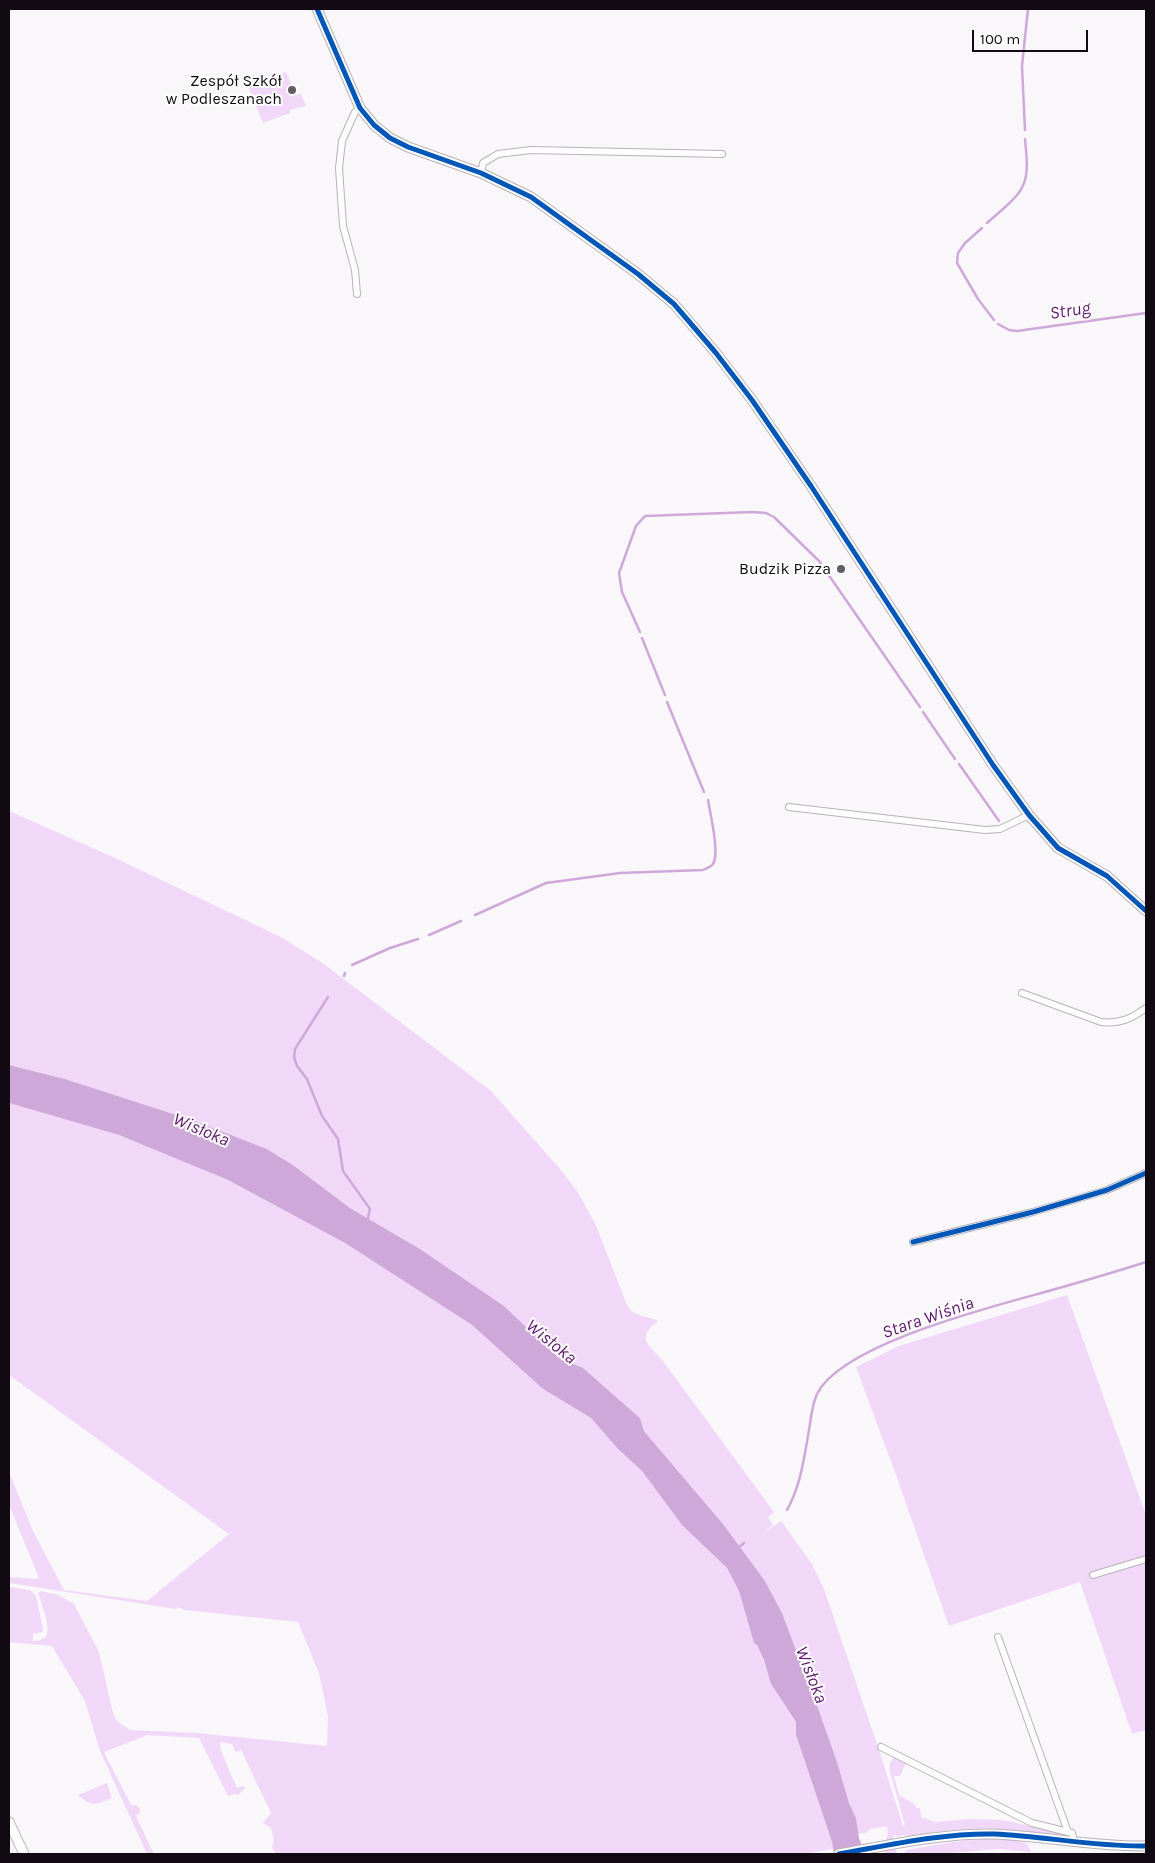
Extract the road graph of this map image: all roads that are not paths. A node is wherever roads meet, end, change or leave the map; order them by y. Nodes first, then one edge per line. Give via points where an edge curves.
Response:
1 (317, 9) edge
2 (360, 108) junction
3 (722, 154) dead end
4 (481, 173) junction
5 (357, 294) dead end
6 (790, 807) dead end
7 (1029, 815) junction
8 (1146, 911) edge
9 (1022, 993) dead end
10 (1146, 1008) edge
11 (1146, 1173) edge
12 (913, 1242) dead end
13 (1146, 1559) edge
14 (1093, 1575) dead end
15 (998, 1637) dead end
16 (881, 1747) dead end
17 (9, 1822) edge
18 (1068, 1832) junction
19 (1074, 1842) junction
20 (1146, 1846) edge
21 (1130, 1850) edge
22 (24, 1854) edge
23 (839, 1854) edge

1 - 2 street
2 - 4 street via 374,126 390,138
2 - 5 street via 342,141 338,168 343,226 355,270
3 - 4 street via 531,150 498,154 483,163
4 - 7 street via 531,197 658,290 716,353 798,467
6 - 7 street via 985,830 1000,828
7 - 8 street via 1058,848 1107,876
9 - 10 street via 1101,1022 1123,1022
11 - 12 street via 1107,1190 1042,1210
13 - 14 street
15 - 18 street
16 - 18 street via 1032,1823
17 - 22 street
18 - 19 street via 1074,1837
19 - 21 street
19 - 23 street via 1025,1836 962,1835
20 - 21 street

